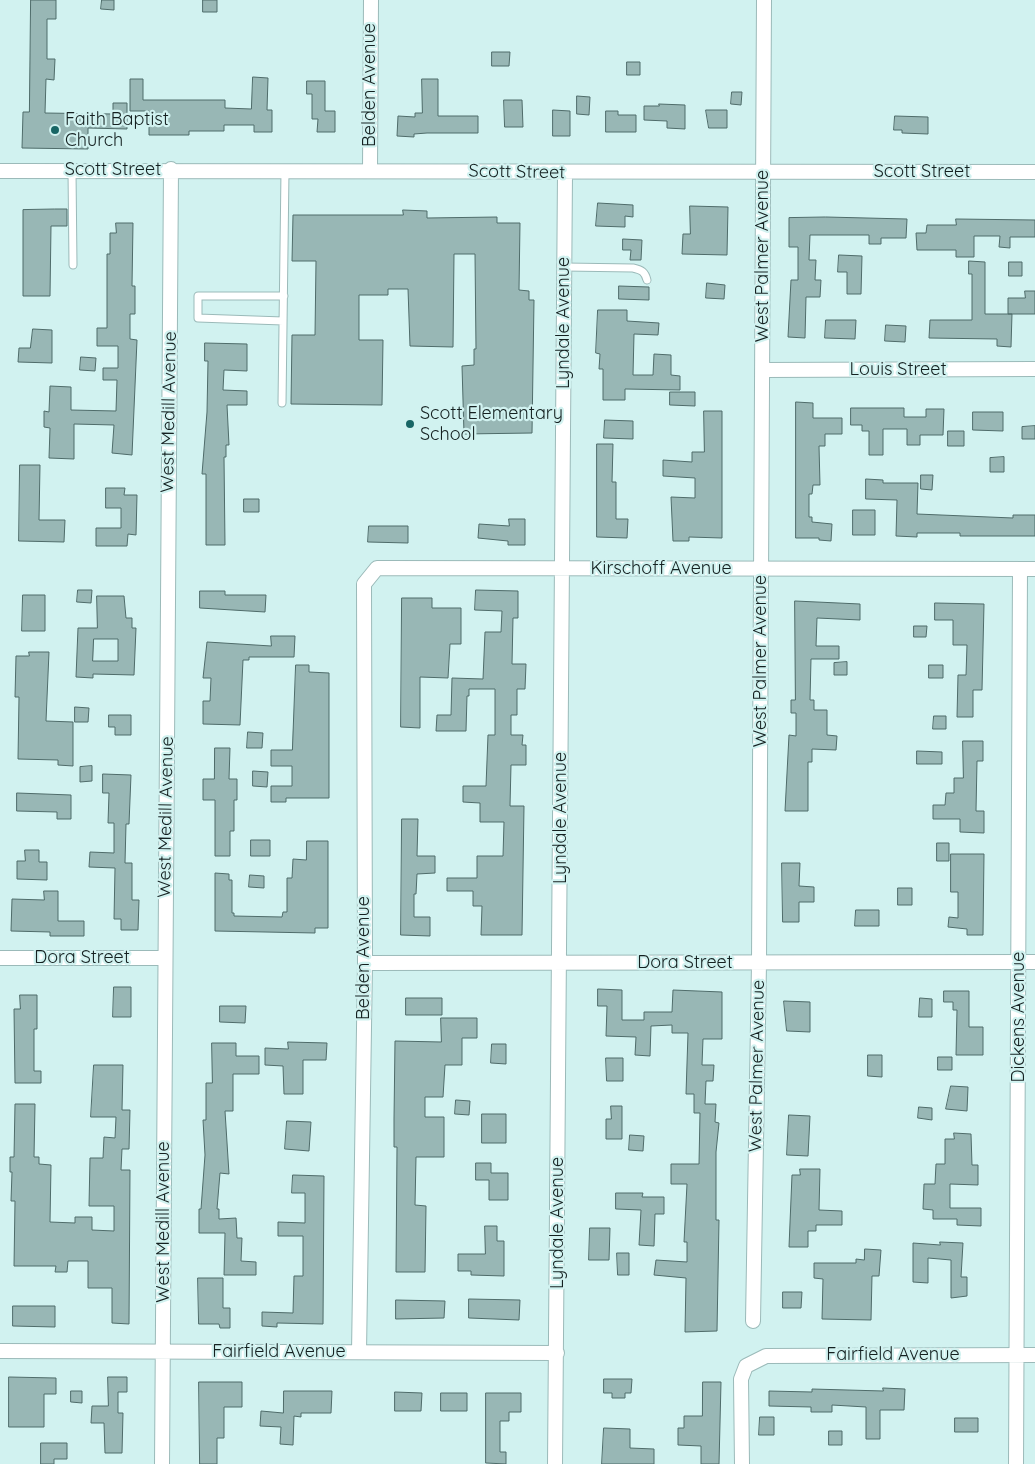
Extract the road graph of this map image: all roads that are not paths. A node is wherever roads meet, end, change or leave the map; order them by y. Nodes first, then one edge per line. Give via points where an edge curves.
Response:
1 (370, 0) edge
2 (764, 0) edge
3 (171, 169) junction
4 (72, 170) junction
5 (285, 170) junction
6 (370, 170) junction
7 (0, 171) edge
8 (1035, 172) edge
9 (566, 173) junction
10 (763, 173) junction
11 (73, 265) dead end
12 (565, 267) junction
13 (647, 280) dead end
14 (284, 296) junction
15 (283, 321) junction
16 (762, 370) junction
17 (1035, 370) edge
18 (282, 403) dead end
19 (377, 568) joint
20 (562, 569) junction
21 (761, 569) junction
22 (1020, 569) junction
23 (1035, 569) edge
24 (0, 958) edge
25 (164, 958) junction
26 (1019, 962) junction
27 (1035, 962) edge
28 (365, 963) junction
29 (560, 963) junction
30 (759, 963) junction
31 (753, 1321) dead end
32 (0, 1352) edge
33 (163, 1352) junction
34 (360, 1352) junction
35 (557, 1353) junction
36 (1016, 1354) junction
37 (1035, 1354) edge
38 (162, 1464) edge
39 (555, 1464) edge
40 (742, 1464) edge
41 (1016, 1464) edge

1 - 6 street, Belden Avenue
2 - 10 street, West Palmer Avenue
3 - 4 street, Scott Street
3 - 5 street, Scott Street
3 - 25 street, West Medill Avenue
4 - 7 street, Scott Street
4 - 11 lane
5 - 6 street, Scott Street
5 - 14 lane
6 - 9 street, Scott Street
8 - 10 street, Scott Street
9 - 10 street, Scott Street
9 - 12 street, Lyndale Avenue
10 - 16 street, West Palmer Avenue
12 - 13 lane via 633,268 641,270
12 - 20 street, Lyndale Avenue
14 - 15 lane
14 - 15 lane via 198,296 198,318
15 - 18 lane
16 - 17 street, Louis Street
16 - 21 street, West Palmer Avenue
19 - 20 street, Kirschoff Avenue
19 - 28 street, Belden Avenue via 364,584
20 - 21 street, Kirschoff Avenue
20 - 29 street, Lyndale Avenue
21 - 22 street, Kirschoff Avenue
21 - 30 street, West Palmer Avenue
22 - 23 street, Kirschoff Avenue
22 - 26 street, Dickens Avenue
24 - 25 street, Dora Street
25 - 33 street, West Medill Avenue
26 - 27 street, Dora Street
26 - 30 street, Dora Street
26 - 36 street, Dickens Avenue
28 - 29 street, Dora Street
28 - 34 street, Belden Avenue
29 - 30 street, Dora Street
29 - 35 street, Lyndale Avenue
30 - 31 street, West Palmer Avenue
32 - 33 street, Fairfield Avenue
33 - 34 street, Fairfield Avenue
33 - 38 street, West Medill Avenue
34 - 35 street, Fairfield Avenue
35 - 39 street, Lyndale Avenue
36 - 37 street, Fairfield Avenue
36 - 40 street, Fairfield Avenue via 766,1356 752,1361 746,1366 741,1379
36 - 41 street, Dickens Avenue

